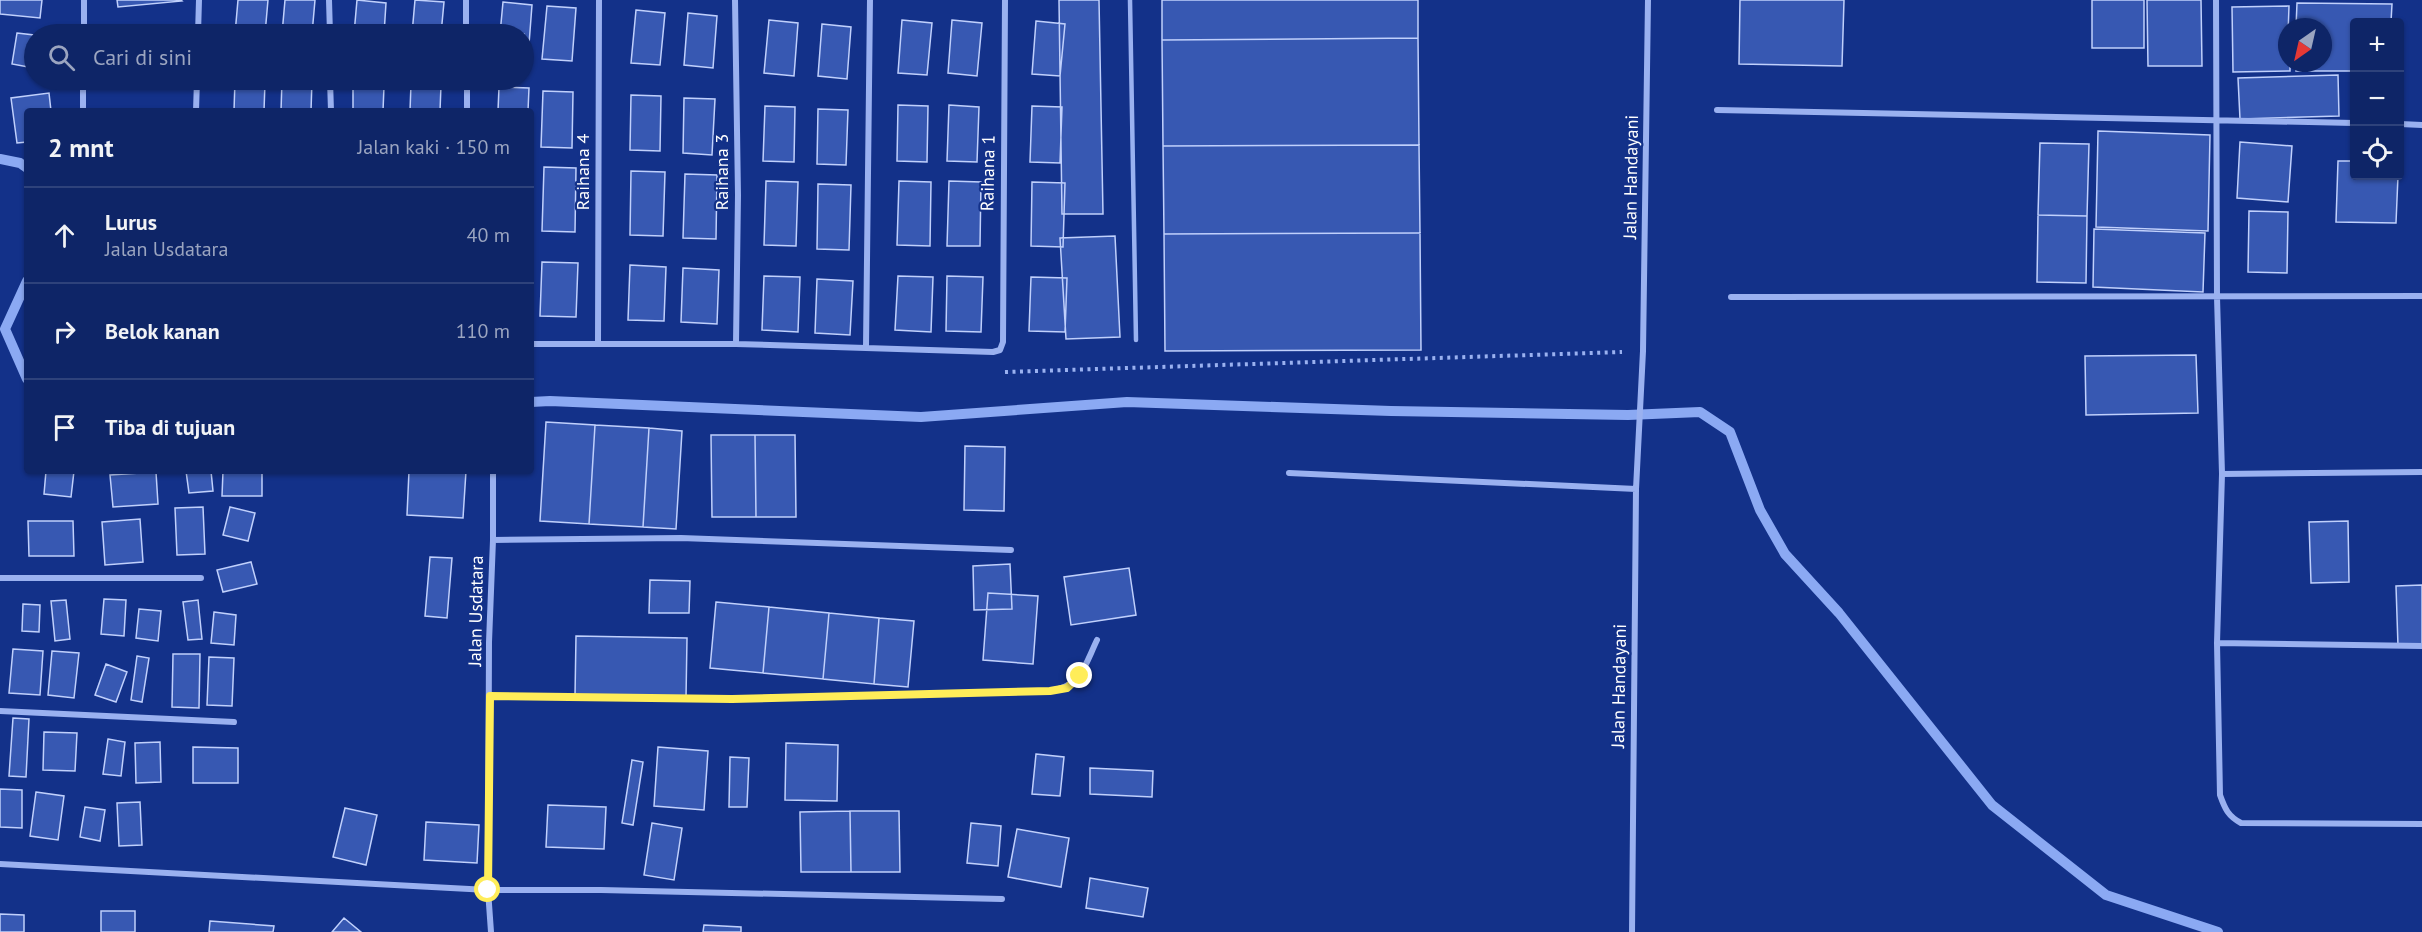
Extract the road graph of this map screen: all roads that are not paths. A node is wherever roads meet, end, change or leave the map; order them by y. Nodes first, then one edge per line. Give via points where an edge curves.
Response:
1 (84, 0) edge
2 (199, 0) edge
3 (329, 0) edge
4 (466, 0) edge
5 (599, 0) edge
6 (735, 0) edge
7 (870, 0) edge
8 (1005, 0) edge
9 (1130, 0) edge
10 (1648, 0) edge
11 (2216, 0) edge
12 (84, 24) edge
13 (198, 24) edge
14 (330, 24) edge
15 (466, 24) edge
16 (83, 90) edge
17 (197, 90) edge
18 (330, 90) edge
19 (467, 90) edge
20 (83, 108) edge
21 (196, 108) edge
22 (331, 108) edge
23 (467, 108) edge
24 (1717, 110) dead end
25 (2216, 120) junction
26 (2350, 123) edge
27 (2404, 124) edge
28 (2422, 125) edge
29 (2422, 296) edge
30 (1731, 297) dead end
31 (2217, 297) junction
32 (1136, 340) dead end
33 (534, 344) edge
34 (598, 344) junction
35 (736, 344) junction
36 (866, 348) junction
37 (2422, 472) edge
38 (1289, 473) dead end
39 (493, 474) edge
40 (2222, 474) junction
41 (1636, 489) junction
42 (493, 540) junction
43 (1011, 550) dead end
44 (0, 578) edge
45 (201, 578) dead end
46 (1097, 640) dead end
47 (2217, 643) junction
48 (2422, 646) edge
49 (490, 696) junction
50 (0, 711) edge
51 (234, 722) dead end
52 (2422, 824) edge
53 (0, 864) edge
54 (488, 890) junction
55 (1002, 899) dead end
56 (491, 932) edge
57 (1632, 932) edge

1 - 12 street
2 - 13 street
3 - 14 street
4 - 15 street
5 - 34 street, Raihana 4
6 - 35 street, Raihana 3
7 - 36 street
8 - 36 street, Raihana 1 via 1002,347 993,352
9 - 32 lane
10 - 41 street, Jalan Handayani
11 - 25 street
16 - 20 street
17 - 21 street
18 - 22 street
19 - 23 street
24 - 25 street
25 - 26 street
25 - 31 street
27 - 28 street
29 - 31 street
30 - 31 street
31 - 40 street
33 - 34 street
34 - 35 street
35 - 36 street
37 - 40 street
38 - 41 street
39 - 42 street, Jalan Usdatara
40 - 47 street
41 - 57 street, Jalan Handayani
42 - 43 street via 681,538
42 - 49 street, Jalan Usdatara
44 - 45 street
46 - 49 street via 1080,676 1067,688 1050,691 732,699
47 - 48 street
47 - 52 street via 2220,795 2232,818 2252,824
49 - 54 street, Jalan Usdatara
50 - 51 street
53 - 54 street
54 - 55 street
54 - 56 street, Jalan Usdatara

